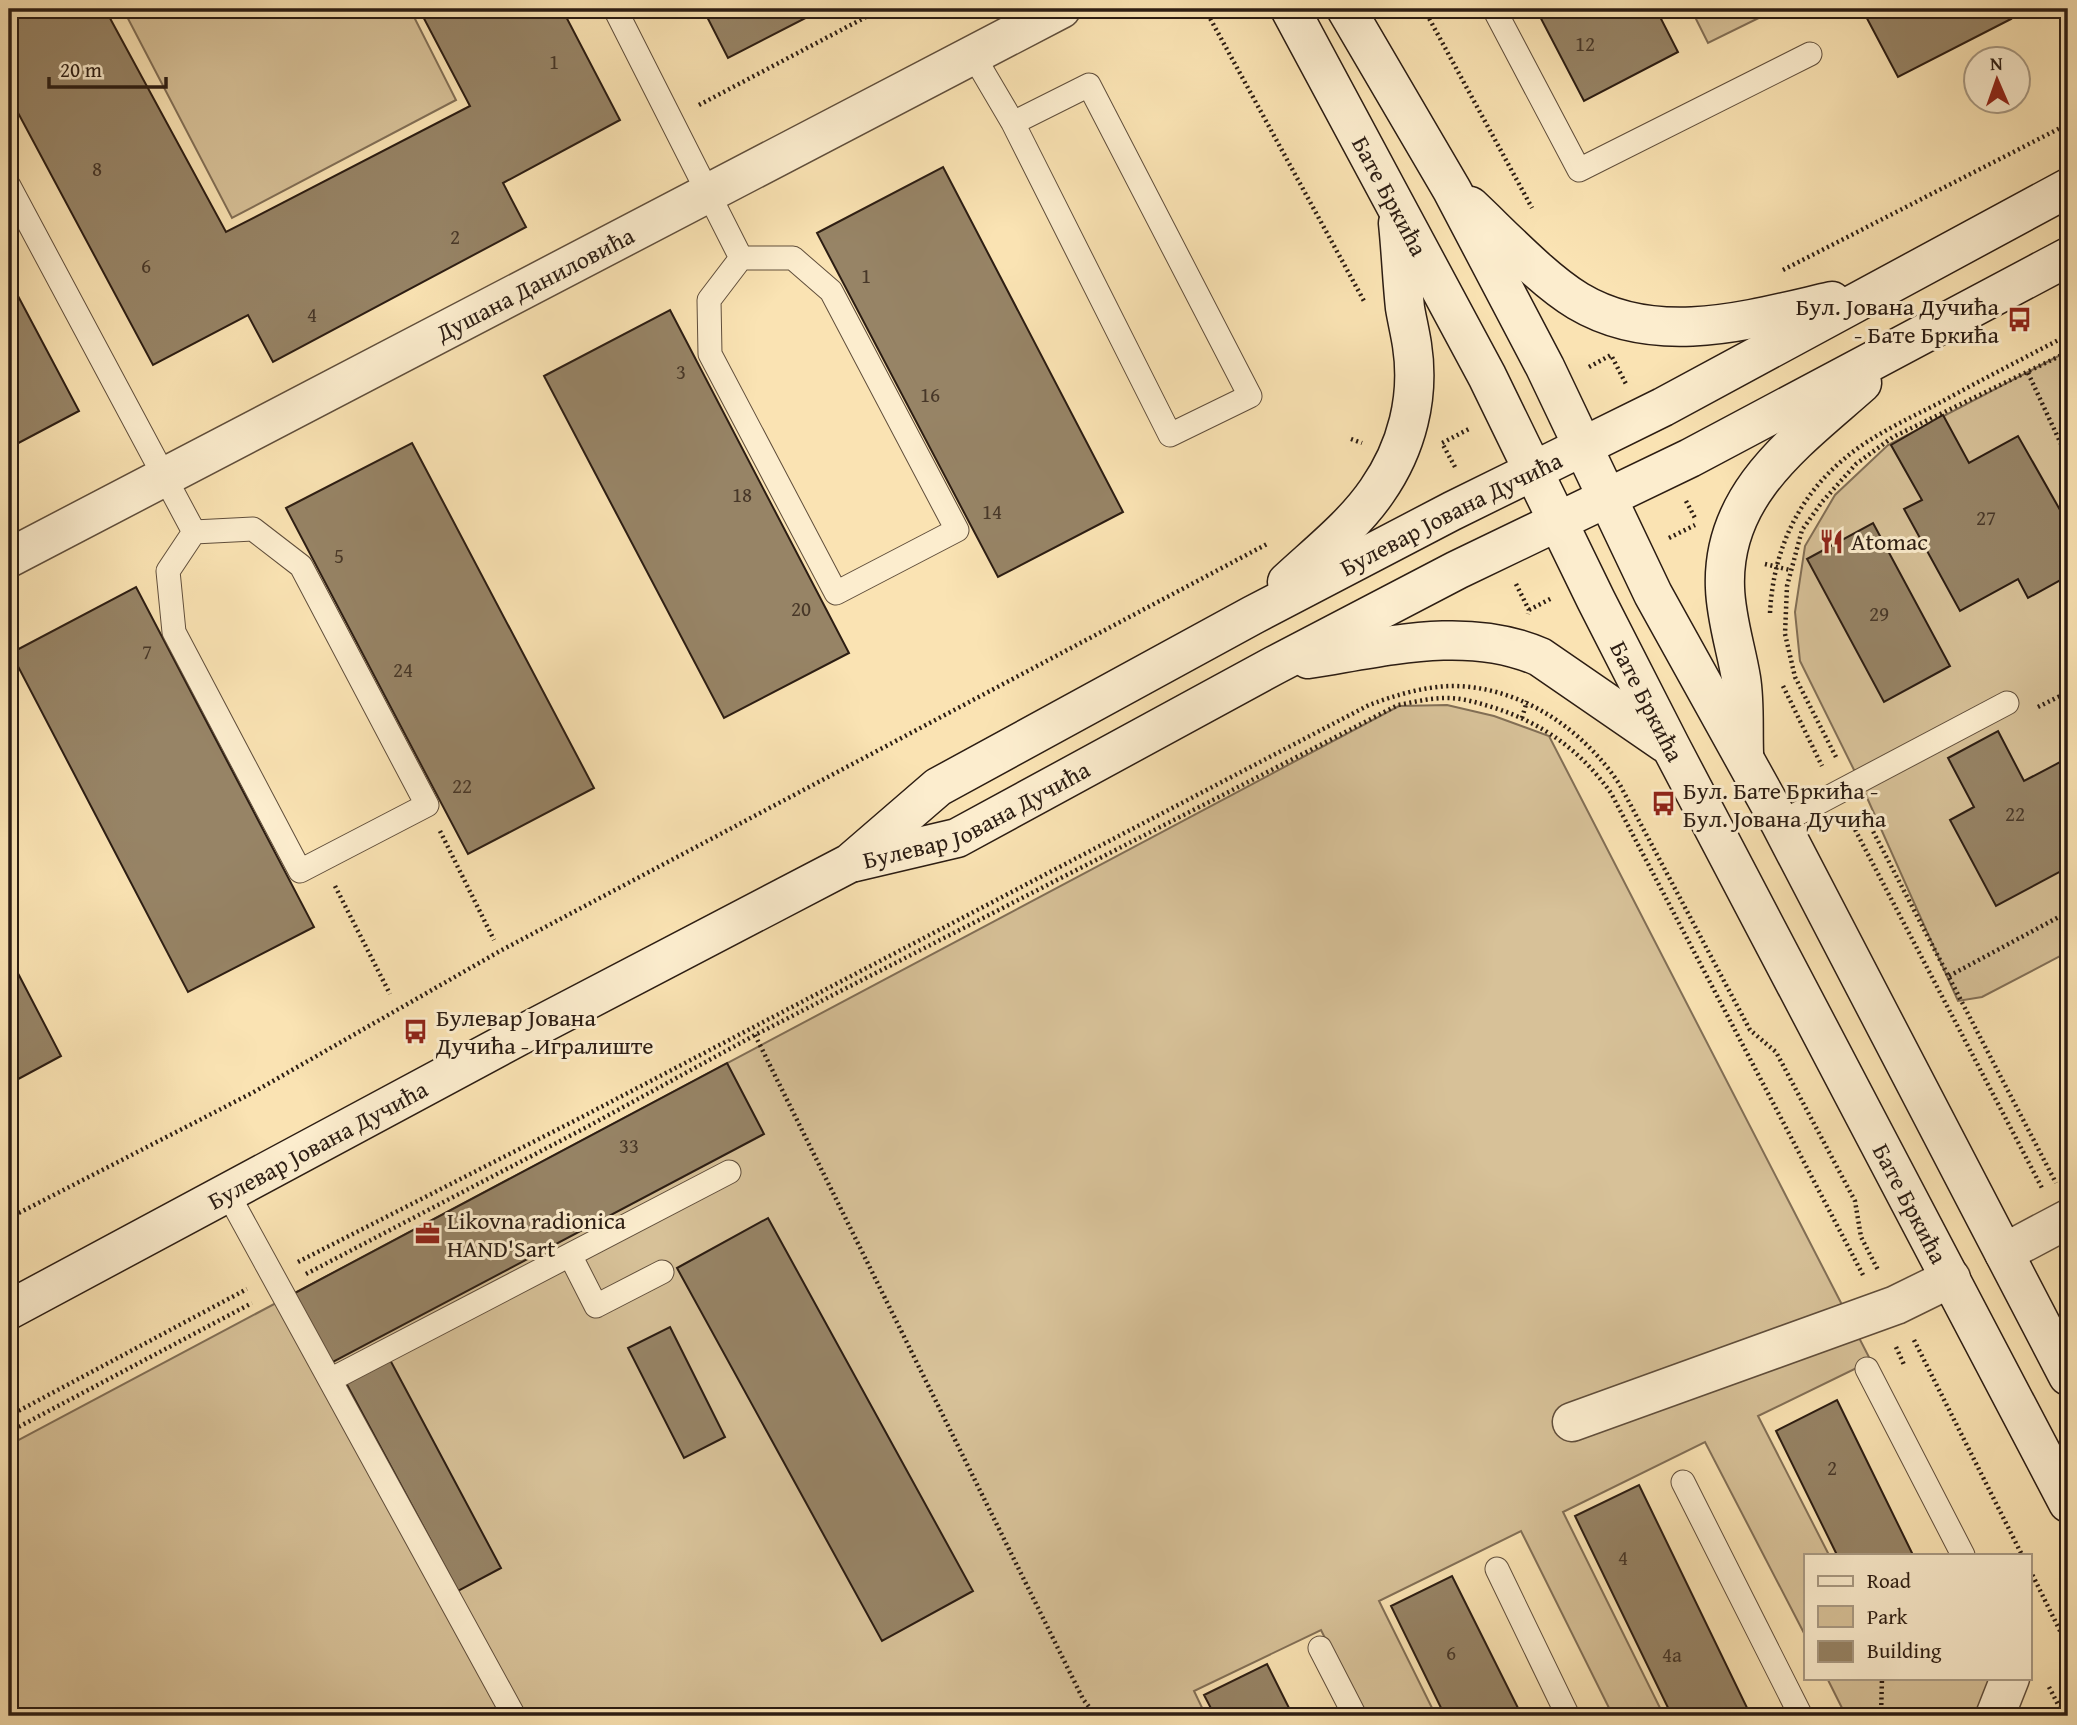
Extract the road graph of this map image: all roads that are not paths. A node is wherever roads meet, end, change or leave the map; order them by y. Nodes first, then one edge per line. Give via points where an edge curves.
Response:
1 (615, 9) edge
2 (1061, 9) edge
3 (1290, 9) edge
4 (1346, 9) edge
5 (1494, 9) edge
6 (1810, 54) dead end
7 (973, 55) junction
8 (1013, 122) junction
9 (9, 186) edge
10 (2068, 188) edge
11 (1452, 190) junction
12 (709, 192) junction
13 (1397, 207) junction
14 (2068, 257) edge
15 (741, 258) junction
16 (1878, 291) junction
17 (1904, 345) junction
18 (1583, 447) junction
19 (1535, 472) junction
20 (164, 477) junction
21 (1607, 498) junction
22 (1558, 521) junction
23 (194, 532) junction
24 (9, 558) edge
25 (1253, 615) junction
26 (1275, 665) junction
27 (2007, 704) dead end
28 (1671, 747) junction
29 (1744, 758) junction
30 (1780, 823) junction
31 (850, 863) junction
32 (729, 1172) dead end
33 (228, 1194) junction
34 (2064, 1212) edge
35 (2004, 1254) junction
36 (570, 1255) junction
37 (662, 1272) dead end
38 (1951, 1278) junction
39 (9, 1310) edge
40 (1867, 1369) dead end
41 (2068, 1376) edge
42 (330, 1380) junction
43 (1572, 1422) dead end
44 (1683, 1482) dead end
45 (2068, 1503) edge
46 (1962, 1554) edge
47 (1497, 1569) dead end
48 (1320, 1648) dead end
49 (2009, 1680) edge
50 (514, 1716) edge
51 (1355, 1716) edge
52 (1568, 1716) edge
53 (1801, 1716) edge
54 (1995, 1716) edge

1 - 12 lane
2 - 7 street, Душана Даниловића
3 - 13 street, Бате Бркића
4 - 11 street
5 - 6 lane via 1579,170
7 - 8 lane
7 - 12 street, Душана Даниловића
8 - 8 lane via 1170,435 1250,396 1089,85
9 - 20 lane
10 - 16 street, Булевар Јована Дучића
11 - 16 street via 1577,300 1643,326 1747,321
11 - 18 street
12 - 15 lane
12 - 20 street, Душана Даниловића
13 - 19 street, Бате Бркића
13 - 25 street via 1414,375 1407,432 1383,482 1356,517
14 - 17 street, Булевар Јована Дучића
15 - 15 lane via 793,258 831,291 957,530 836,593 710,354 709,300
16 - 18 street, Булевар Јована Дучића
17 - 21 street, Булевар Јована Дучића
17 - 29 street via 1779,458 1758,482 1732,533 1725,586 1741,680
18 - 19 street, Булевар Јована Дучића
18 - 21 street
19 - 22 street, Бате Бркића
19 - 25 street, Булевар Јована Дучића
20 - 23 lane
20 - 24 street, Душана Даниловића
21 - 22 street, Булевар Јована Дучића
21 - 29 street via 1653,594
22 - 26 street, Булевар Јована Дучића
22 - 28 street, Бате Бркића
23 - 23 lane via 168,571 174,632 300,871 427,805 301,566 253,529
25 - 31 street, Булевар Јована Дучића via 938,787
26 - 28 street via 1421,641 1495,642 1541,657
26 - 31 street, Булевар Јована Дучића via 957,838
27 - 30 lane
28 - 38 street, Бате Бркића
29 - 30 street
30 - 35 street
31 - 33 street, Булевар Јована Дучића
32 - 36 lane
33 - 39 street, Булевар Јована Дучића
33 - 42 lane
34 - 35 street
35 - 41 street
36 - 37 lane via 596,1306
36 - 42 lane
38 - 43 street via 1889,1308
38 - 45 street, Бате Бркића
40 - 46 lane
42 - 50 lane
44 - 53 lane
47 - 52 lane
48 - 51 lane
49 - 54 street

